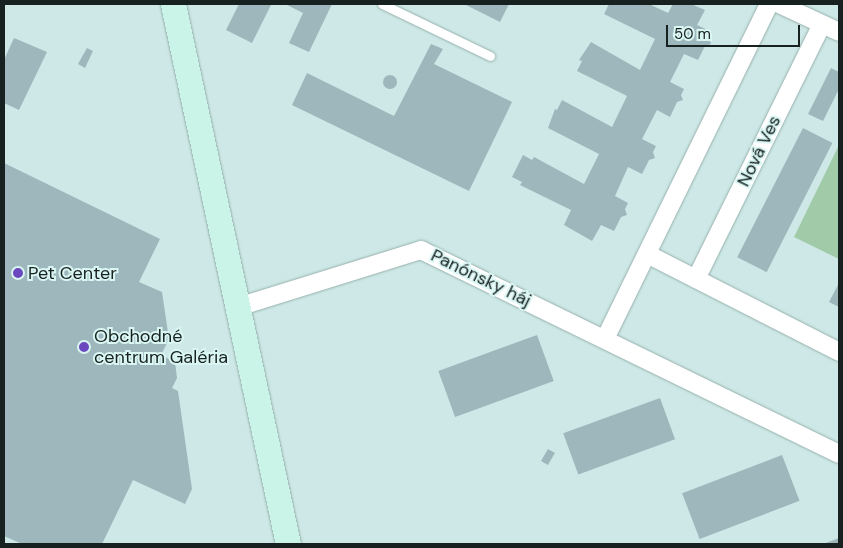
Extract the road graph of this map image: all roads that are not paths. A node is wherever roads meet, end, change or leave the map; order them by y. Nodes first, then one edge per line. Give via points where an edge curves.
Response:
1 (173, 4) edge
2 (382, 4) edge
3 (769, 4) edge
4 (779, 4) edge
5 (822, 24) junction
6 (839, 32) edge
7 (490, 56) dead end
8 (646, 254) junction
9 (696, 279) junction
10 (238, 307) junction
11 (605, 339) junction
12 (839, 352) edge
13 (839, 454) edge
14 (288, 544) edge

1 - 10 street
2 - 7 lane
3 - 8 street
4 - 5 street
5 - 6 street
5 - 9 street, Nová Ves
8 - 9 street
8 - 11 street
9 - 12 street
10 - 11 street, Panónsky háj via 421,250
10 - 14 street
11 - 13 street, Panónsky háj

